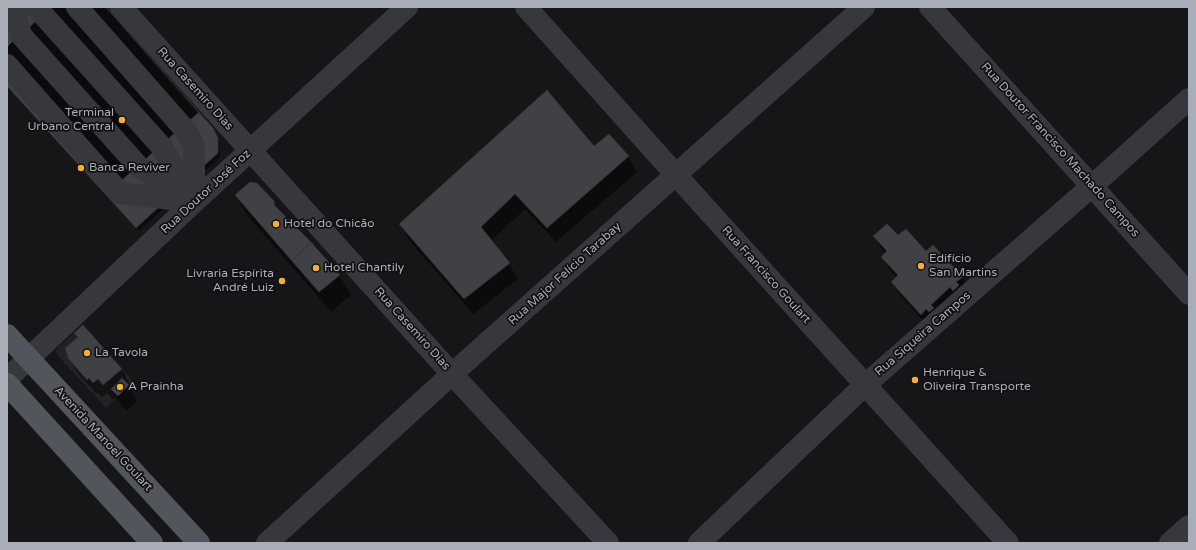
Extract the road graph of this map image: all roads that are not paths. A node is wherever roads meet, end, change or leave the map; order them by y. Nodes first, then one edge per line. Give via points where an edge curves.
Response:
1 (14, 7) edge
2 (36, 7) edge
3 (77, 7) edge
4 (121, 7) edge
5 (407, 7) edge
6 (526, 7) edge
7 (864, 7) edge
8 (930, 7) edge
9 (7, 65) edge
10 (1189, 99) edge
11 (250, 150) junction
12 (676, 175) junction
13 (1092, 186) junction
14 (194, 202) junction
15 (1189, 294) edge
16 (7, 335) edge
17 (29, 359) junction
18 (452, 374) junction
19 (7, 379) edge
20 (7, 384) edge
21 (865, 385) junction
22 (1189, 526) edge
23 (152, 543) edge
24 (199, 543) edge
25 (267, 543) edge
26 (608, 543) edge
27 (699, 543) edge
28 (1008, 543) edge
29 (1170, 543) edge

1 - 14 street via 21,35 139,167
2 - 14 street via 161,146
3 - 14 street via 187,132 194,146
4 - 11 street, Rua Casemiro Dias
5 - 11 street, Rua Doutor José Foz
6 - 12 street, Rua Francisco Goulart
7 - 12 street, Rua Major Felício Tarabay
8 - 13 street, Rua Doutor Francisco Machado Campos
9 - 14 street via 120,193
10 - 13 street, Rua Siqueira Campos
11 - 14 street, Rua Doutor José Foz
11 - 18 street, Rua Casemiro Dias
12 - 18 street, Rua Major Felício Tarabay
12 - 21 street, Rua Francisco Goulart
13 - 15 street, Rua Doutor Francisco Machado Campos
13 - 21 street, Rua Siqueira Campos
14 - 17 street, Rua Doutor José Foz
16 - 17 main road, Avenida Manoel Goulart
17 - 19 street, Rua Doutor José Foz
17 - 24 main road, Avenida Manoel Goulart
18 - 25 street, Rua Major Felício Tarabay
18 - 26 street, Rua Casemiro Dias
20 - 23 main road
21 - 27 street, Rua Siqueira Campos
21 - 28 street, Rua Francisco Goulart
22 - 29 street

